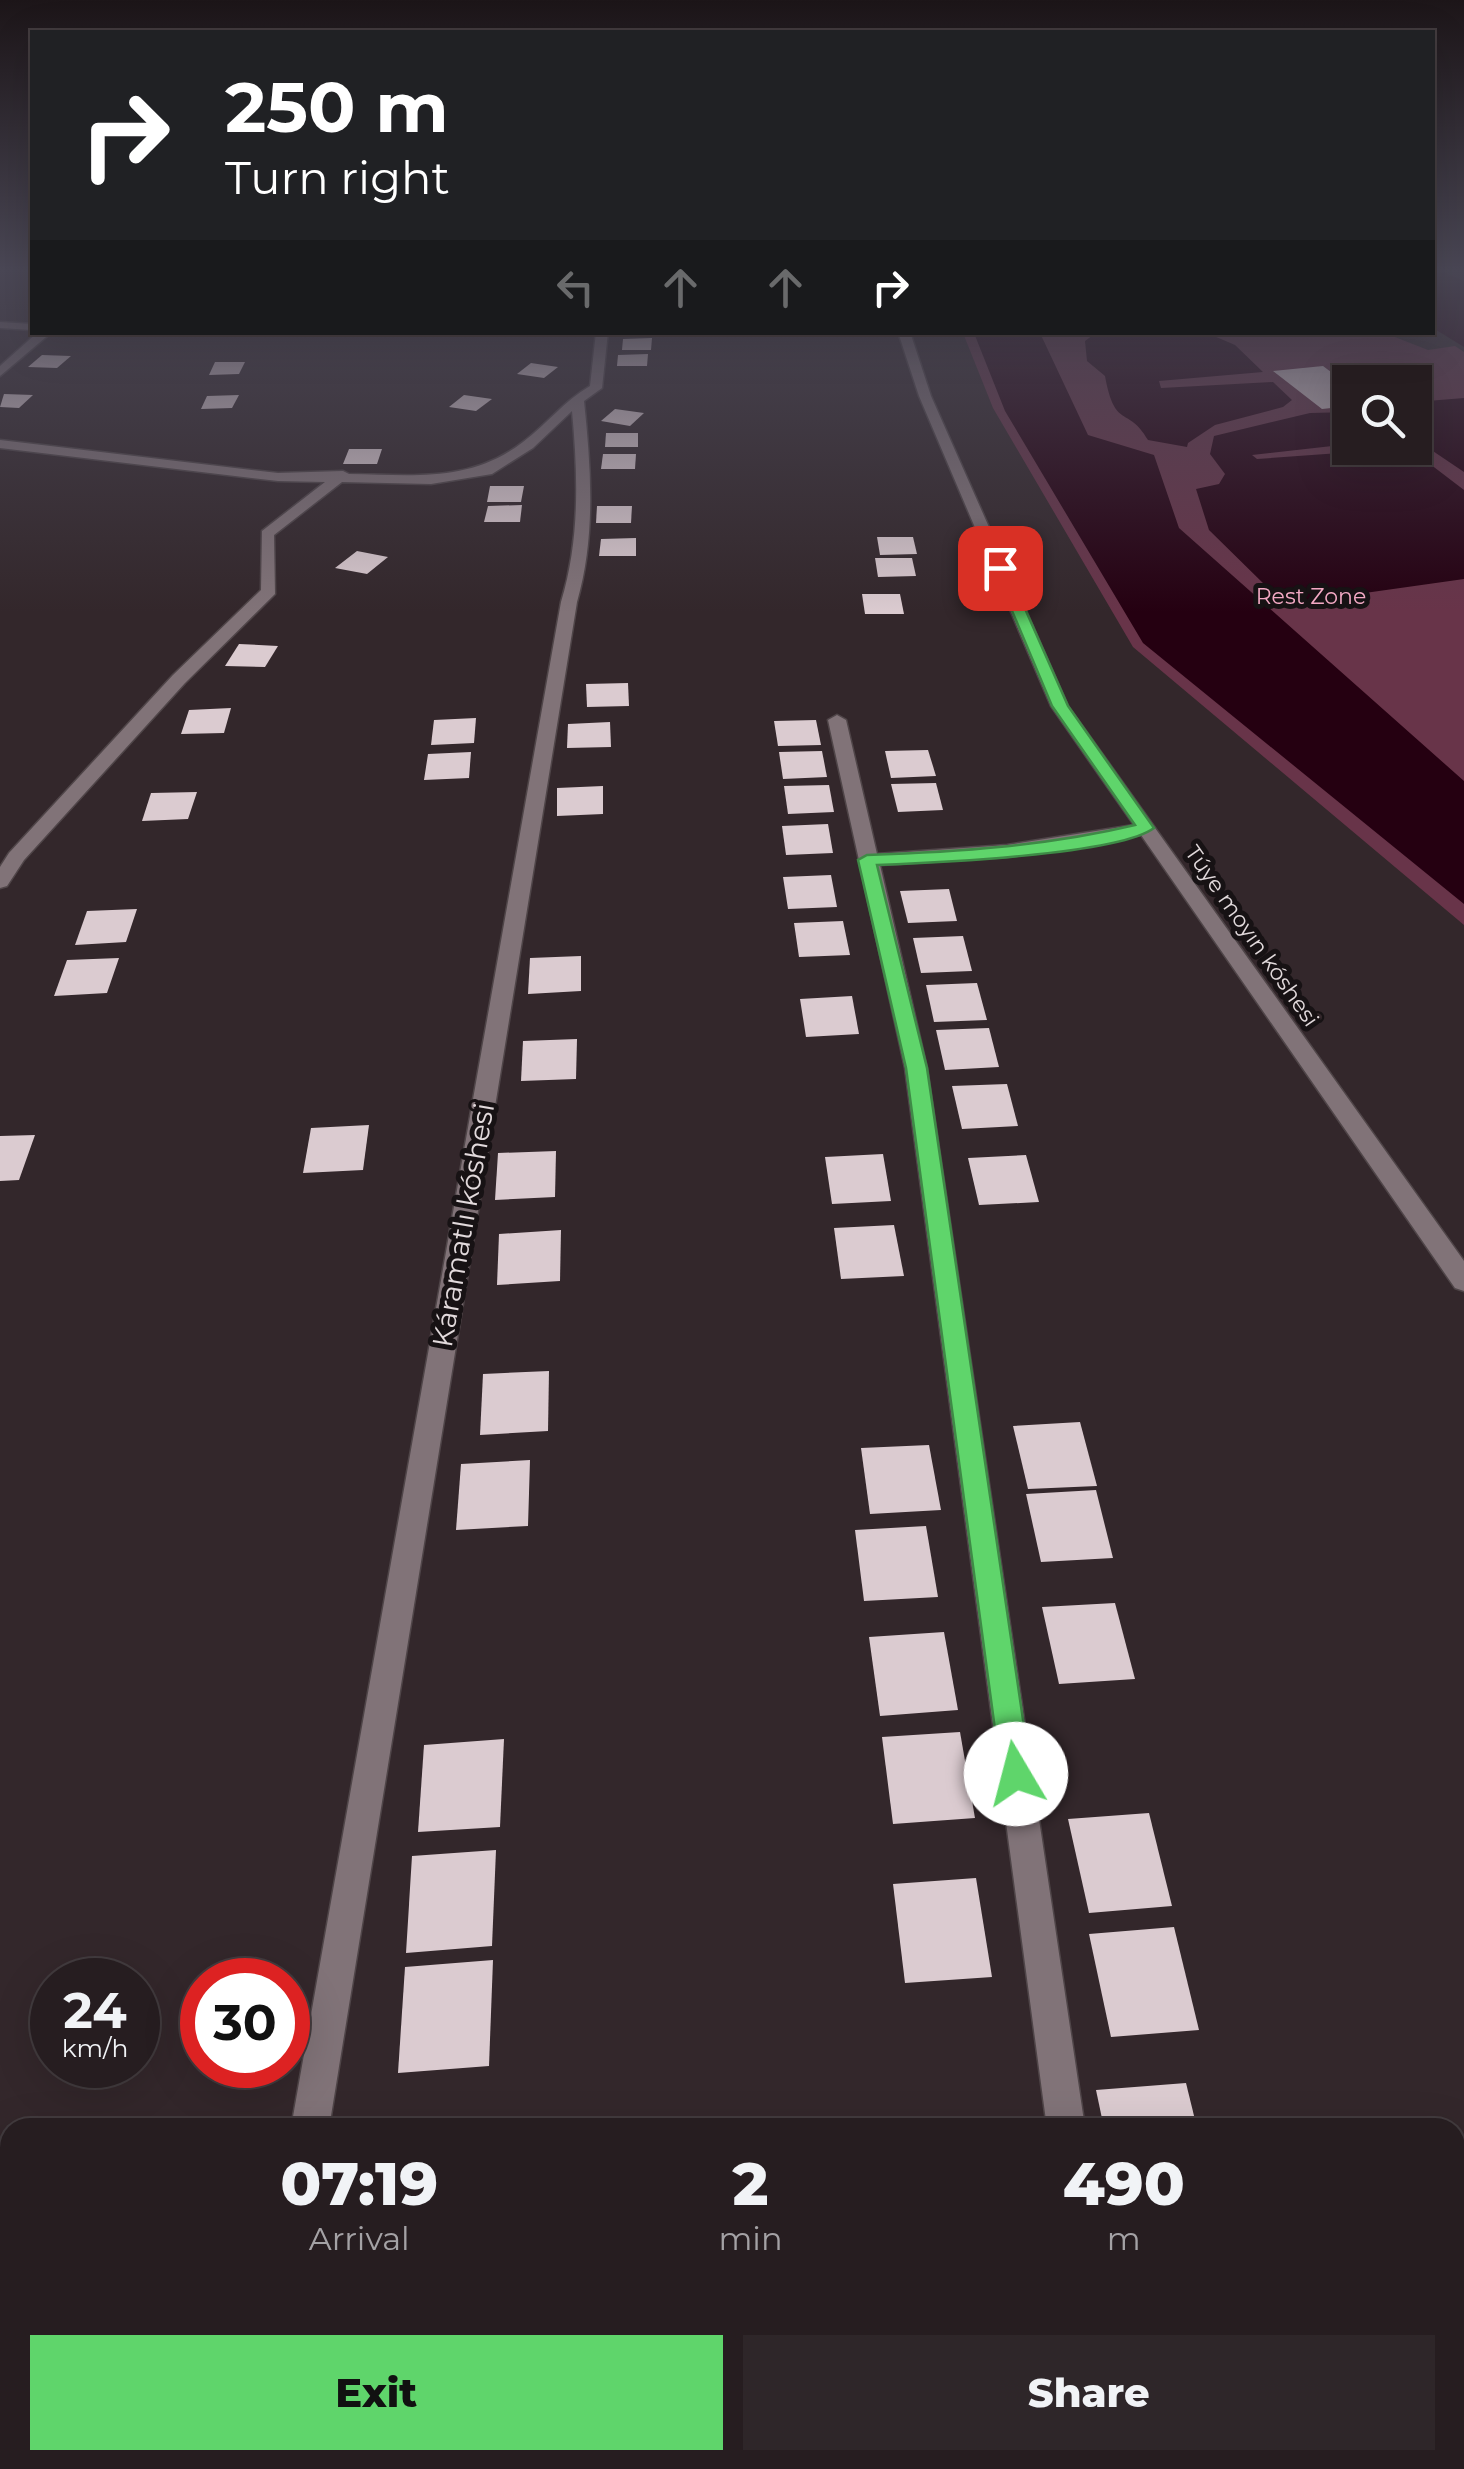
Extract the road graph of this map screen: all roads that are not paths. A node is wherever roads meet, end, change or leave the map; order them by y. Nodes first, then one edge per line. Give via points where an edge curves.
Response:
1 (597, 382) edge
2 (921, 382) edge
3 (577, 399) junction
4 (0, 444) edge
5 (343, 475) junction
6 (838, 720) dead end
7 (1146, 828) junction
8 (867, 860) junction
9 (0, 882) edge
10 (1464, 1281) edge
11 (312, 2118) edge
12 (1065, 2118) edge

1 - 3 street
2 - 7 street, Túye moyın kóshesi via 1060,706
3 - 5 street via 486,471 431,480
3 - 11 street, Káramatlı kóshesi via 584,455 582,559 569,602
4 - 5 street via 278,477
5 - 9 street via 267,534 269,591 179,679
6 - 8 street
7 - 8 street via 966,857
7 - 10 street, Túye moyın kóshesi
8 - 12 street via 916,1068

